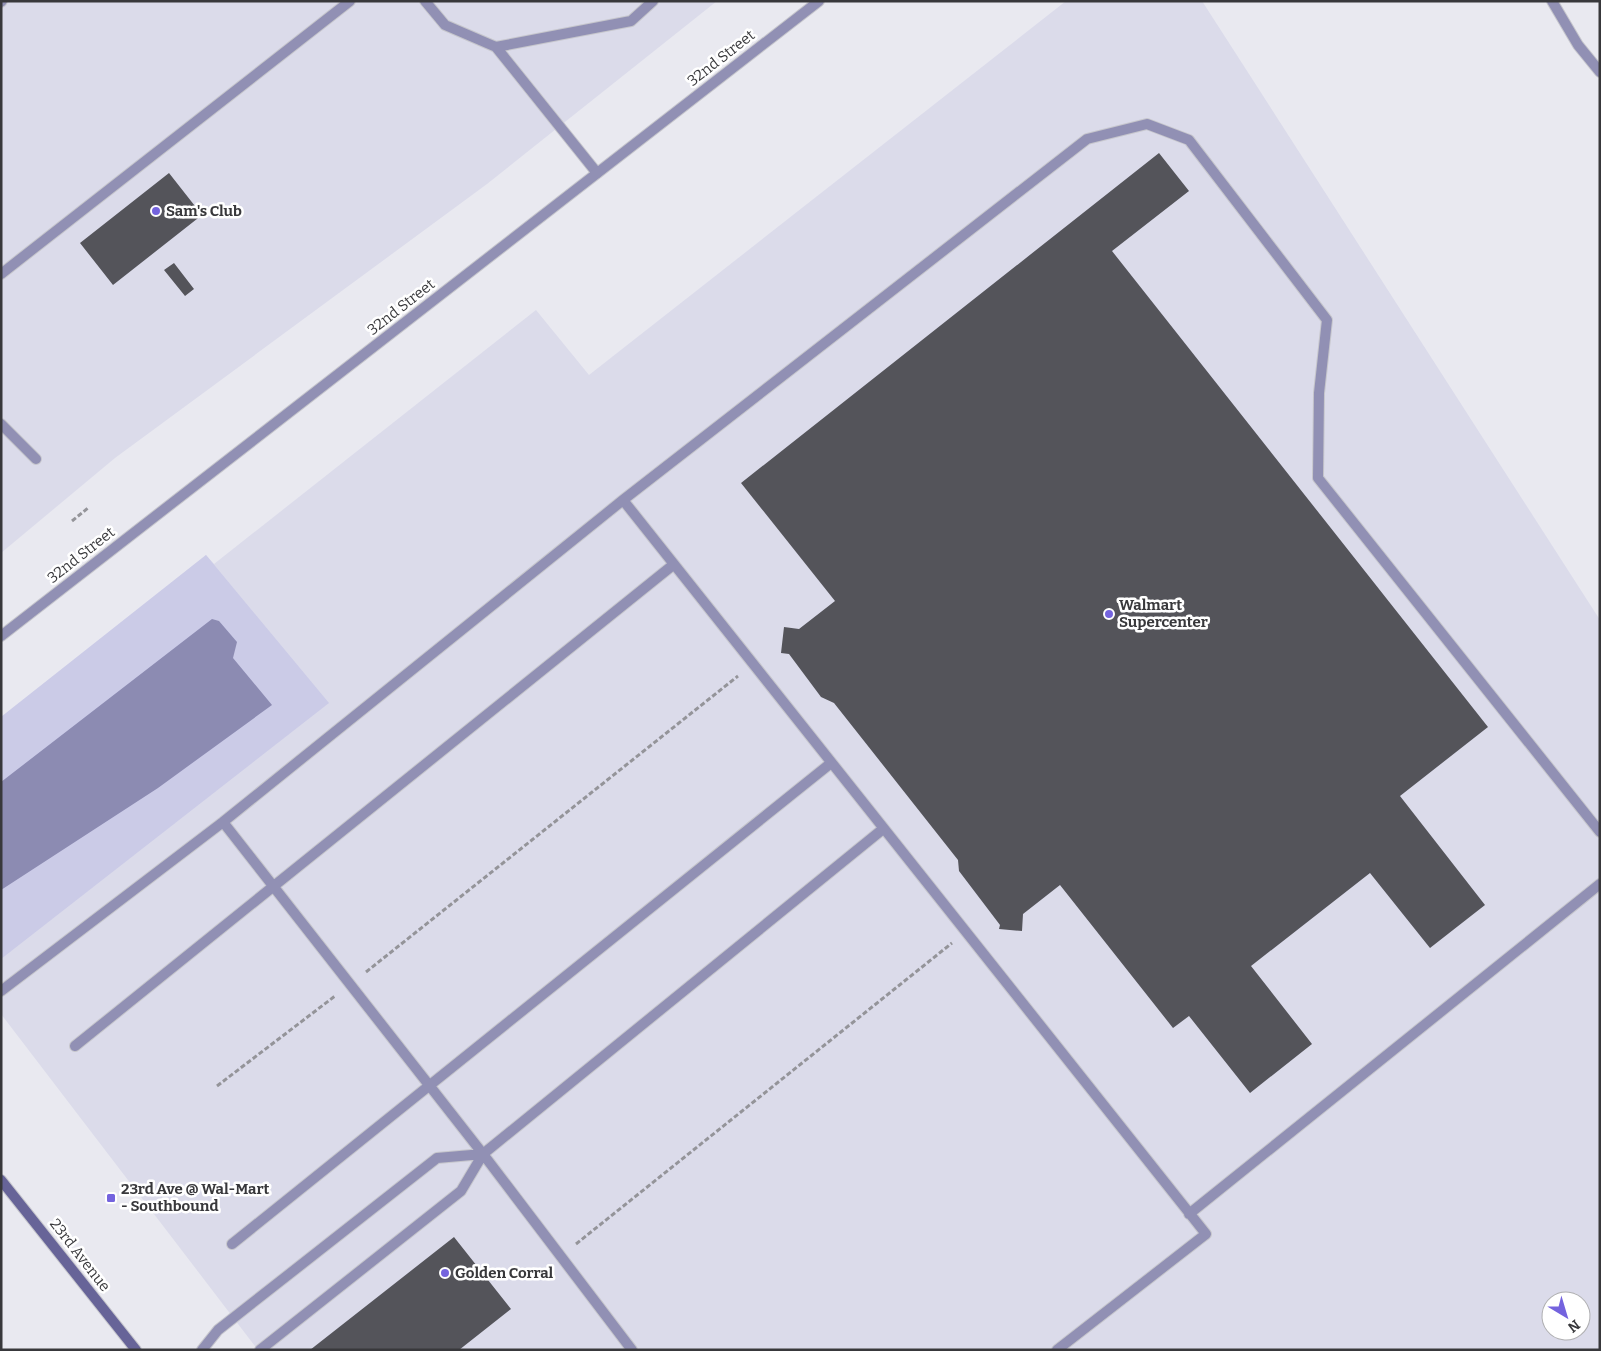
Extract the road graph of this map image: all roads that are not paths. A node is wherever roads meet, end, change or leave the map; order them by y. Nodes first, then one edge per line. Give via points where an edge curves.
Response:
1 (350, 1) edge
2 (425, 1) edge
3 (653, 1) edge
4 (819, 1) edge
5 (1552, 1) edge
6 (496, 46) junction
7 (1600, 72) edge
8 (597, 173) junction
9 (1, 274) edge
10 (1, 424) edge
11 (36, 459) dead end
12 (623, 500) junction
13 (673, 565) junction
14 (1, 636) edge
15 (831, 763) junction
16 (223, 822) junction
17 (883, 828) junction
18 (1600, 832) edge
19 (1600, 884) edge
20 (273, 886) junction
21 (1, 991) edge
22 (75, 1046) dead end
23 (429, 1085) junction
24 (483, 1154) junction
25 (1, 1180) edge
26 (1189, 1214) junction
27 (232, 1244) dead end
28 (136, 1350) edge
29 (202, 1350) edge
30 (260, 1350) edge
31 (632, 1350) edge
32 (1057, 1350) edge

1 - 9 street
2 - 6 street via 445,25
3 - 6 street via 631,21
4 - 8 street, 32nd Street
5 - 7 street via 1578,45
6 - 8 street
8 - 14 street, 32nd Street
10 - 11 street
12 - 13 street
12 - 16 street
12 - 18 street via 1087,139 1147,124 1189,140 1327,320 1318,393 1318,478
13 - 15 street
13 - 20 street
15 - 17 street
15 - 23 street
16 - 20 street
16 - 21 street
17 - 24 street
17 - 26 street
19 - 26 street
20 - 22 street
20 - 23 street
23 - 24 street
23 - 27 street
24 - 29 street via 437,1158 218,1330
24 - 30 street via 460,1191
24 - 31 street
25 - 28 main road, 23rd Avenue
26 - 32 street via 1206,1234

